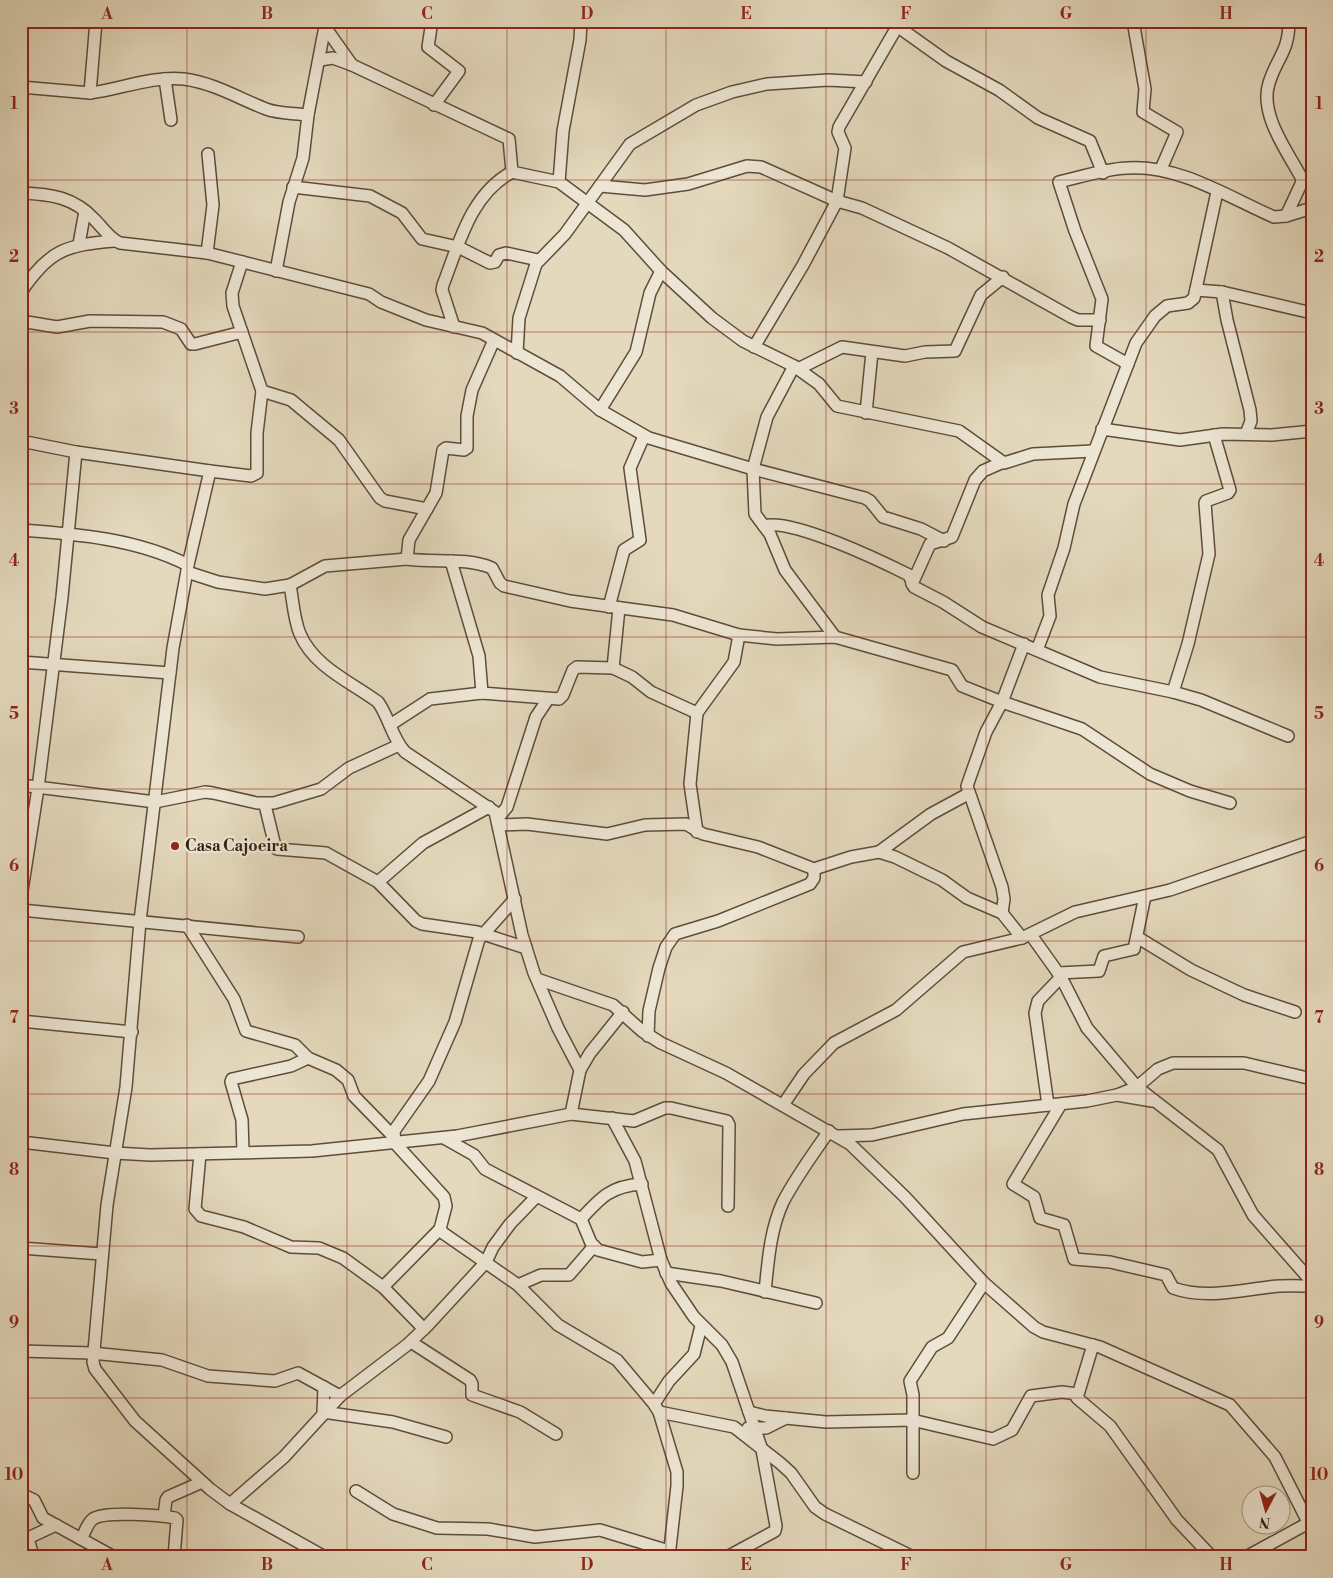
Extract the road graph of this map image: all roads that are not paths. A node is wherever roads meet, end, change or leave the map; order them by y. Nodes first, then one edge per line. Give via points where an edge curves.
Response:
1 (96, 21) edge
2 (432, 21) edge
3 (580, 21) edge
4 (1133, 21) edge
5 (1289, 21) edge
6 (325, 24) edge
7 (894, 24) edge
8 (320, 60) junction
9 (352, 65) junction
10 (165, 79) junction
11 (866, 82) junction
12 (21, 88) edge
13 (90, 93) junction
14 (434, 106) junction
15 (308, 115) junction
16 (171, 120) dead end
17 (208, 154) dead end
18 (1160, 169) junction
19 (512, 172) junction
20 (1103, 173) junction
21 (558, 182) junction
22 (600, 186) junction
23 (292, 187) junction
24 (1217, 192) junction
25 (21, 193) edge
26 (836, 201) junction
27 (586, 204) junction
28 (1312, 208) edge
29 (86, 211) junction
30 (1286, 216) junction
31 (114, 241) junction
32 (79, 244) junction
33 (458, 247) junction
34 (207, 254) junction
35 (538, 260) junction
36 (242, 262) junction
37 (276, 271) junction
38 (661, 271) junction
39 (1003, 277) junction
40 (1196, 290) junction
41 (21, 292) edge
42 (1222, 292) junction
43 (1312, 313) edge
44 (1078, 320) junction
45 (1100, 320) junction
46 (21, 322) edge
47 (454, 327) junction
48 (242, 332) junction
49 (1098, 335) junction
50 (494, 340) junction
51 (754, 347) junction
52 (872, 352) junction
53 (517, 354) junction
54 (1128, 364) junction
55 (796, 368) junction
56 (262, 392) junction
57 (600, 410) junction
58 (866, 413) junction
59 (1102, 429) junction
60 (1312, 431) edge
61 (1246, 434) junction
62 (1214, 435) junction
63 (644, 436) junction
64 (21, 440) edge
65 (1093, 451) junction
66 (76, 452) junction
67 (1001, 463) junction
68 (754, 469) junction
69 (210, 471) junction
70 (427, 509) junction
71 (764, 526) junction
72 (21, 530) edge
73 (68, 533) junction
74 (944, 541) junction
75 (408, 559) junction
76 (451, 560) junction
77 (188, 568) junction
78 (912, 584) junction
79 (290, 586) junction
80 (614, 607) junction
81 (824, 625) junction
82 (739, 635) junction
83 (835, 637) junction
84 (822, 638) junction
85 (1024, 644) junction
86 (1037, 650) junction
87 (21, 662) edge
88 (54, 664) junction
89 (613, 668) junction
90 (170, 673) junction
91 (1173, 692) junction
92 (482, 693) junction
93 (548, 699) junction
94 (1002, 702) junction
95 (697, 712) junction
96 (390, 724) junction
97 (1288, 736) dead end
98 (398, 745) junction
99 (21, 785) edge
100 (38, 788) junction
101 (968, 794) junction
102 (155, 802) junction
103 (1230, 803) dead end
104 (266, 805) junction
105 (489, 806) junction
106 (498, 822) junction
107 (697, 832) junction
108 (1312, 841) edge
109 (879, 852) junction
110 (814, 869) junction
111 (378, 882) junction
112 (1145, 896) junction
113 (21, 897) edge
114 (515, 899) junction
115 (21, 910) edge
116 (1002, 913) junction
117 (140, 920) junction
118 (187, 925) junction
119 (483, 934) junction
120 (1027, 936) junction
121 (298, 937) dead end
122 (1137, 937) junction
123 (526, 948) junction
124 (1060, 975) junction
125 (537, 979) junction
126 (622, 1012) junction
127 (1294, 1012) dead end
128 (21, 1021) edge
129 (132, 1032) junction
130 (648, 1036) junction
131 (308, 1058) junction
132 (580, 1070) junction
133 (1312, 1079) edge
134 (1137, 1086) junction
135 (1117, 1095) junction
136 (1156, 1102) junction
137 (1061, 1104) junction
138 (783, 1105) junction
139 (1048, 1105) junction
140 (571, 1114) junction
141 (612, 1118) junction
142 (833, 1133) junction
143 (444, 1138) junction
144 (394, 1140) junction
145 (21, 1142) edge
146 (243, 1152) junction
147 (115, 1153) junction
148 (200, 1154) junction
149 (642, 1184) junction
150 (536, 1197) junction
151 (728, 1206) dead end
152 (581, 1219) junction
153 (440, 1229) junction
154 (594, 1246) junction
155 (21, 1248) edge
156 (101, 1254) junction
157 (661, 1260) junction
158 (486, 1262) junction
159 (666, 1273) junction
160 (1312, 1282) edge
161 (984, 1283) junction
162 (518, 1285) junction
163 (1312, 1286) edge
164 (383, 1287) junction
165 (765, 1292) junction
166 (816, 1303) dead end
167 (702, 1326) junction
168 (424, 1329) junction
169 (411, 1342) junction
170 (1092, 1345) junction
171 (21, 1351) edge
172 (92, 1353) junction
173 (324, 1387) junction
174 (1077, 1394) junction
175 (340, 1396) junction
176 (656, 1408) junction
177 (323, 1412) junction
178 (749, 1412) junction
179 (786, 1418) junction
180 (912, 1420) junction
181 (734, 1427) junction
182 (754, 1429) junction
183 (556, 1434) dead end
184 (446, 1437) dead end
185 (762, 1450) junction
186 (913, 1473) dead end
187 (202, 1482) junction
188 (356, 1491) dead end
189 (21, 1494) edge
190 (230, 1504) junction
191 (164, 1516) junction
192 (1310, 1521) edge
193 (56, 1525) junction
194 (81, 1539) junction
195 (669, 1554) edge
196 (33, 1557) edge
197 (114, 1557) edge
198 (174, 1557) edge
199 (325, 1557) edge
200 (727, 1557) edge
201 (913, 1557) edge
202 (1212, 1557) edge
203 (1246, 1557) edge

1 - 13 street
2 - 14 street via 428,47 459,71
3 - 21 street via 580,40 560,149
4 - 18 street via 1145,89 1143,112 1177,132
5 - 30 street via 1288,42 1267,92 1272,119 1302,182
6 - 8 street
6 - 9 street
7 - 11 street
7 - 20 street via 946,61 999,90 1038,118 1090,141
8 - 9 street via 333,58
8 - 15 street
9 - 14 street
10 - 13 street via 137,81 115,90
10 - 15 street via 205,83 268,110
10 - 16 street
11 - 22 street via 828,80 767,84 705,102 630,144
11 - 26 street via 838,132 845,148
12 - 13 street
14 - 19 street via 509,139
15 - 23 street via 302,164
17 - 34 street via 213,205
18 - 20 street via 1125,168
18 - 24 street via 1179,173
19 - 21 street
19 - 33 street via 502,177 477,203
20 - 45 street via 1058,183 1102,299
21 - 27 street
22 - 26 street via 645,190 688,184 754,166
22 - 27 street
23 - 33 street via 370,196 402,213 422,239
23 - 37 street
24 - 30 street via 1274,217
24 - 40 street
25 - 29 street via 61,197
26 - 39 street via 862,208
26 - 51 street via 803,265
27 - 35 street via 562,238
27 - 38 street via 624,230
28 - 30 street
29 - 31 street
29 - 32 street
31 - 32 street
31 - 34 street via 136,247
32 - 41 street via 47,259
33 - 35 street via 490,263 506,253
33 - 47 street via 442,290
34 - 36 street
35 - 53 street via 522,306
36 - 37 street
36 - 48 street via 232,293
37 - 47 street via 369,294 426,320
38 - 51 street via 712,318
38 - 57 street via 650,293 636,352
39 - 44 street
39 - 52 street via 981,295 955,352 905,356
40 - 42 street
40 - 54 street via 1191,302 1171,304 1155,316 1142,334
42 - 43 street
42 - 61 street via 1226,320 1250,410
44 - 45 street
44 - 49 street
45 - 49 street
46 - 48 street via 57,327 90,322 163,322 181,329 192,344
47 - 50 street via 476,330
48 - 56 street
49 - 54 street via 1098,349
50 - 53 street
50 - 70 street via 472,390 467,416 467,448 442,450 436,493
51 - 55 street
52 - 55 street via 842,347
52 - 58 street
53 - 57 street via 560,376
54 - 59 street
55 - 58 street via 819,384 837,406
55 - 68 street via 767,417
56 - 69 street via 257,473 251,476
56 - 70 street via 291,400 339,440 380,498
57 - 63 street
58 - 67 street via 959,431
59 - 62 street via 1180,440
59 - 65 street
60 - 61 street
61 - 62 street
62 - 91 street via 1230,490 1206,501 1209,554
63 - 68 street
63 - 80 street via 630,472 640,540 624,550
64 - 66 street
65 - 67 street via 1033,454
65 - 86 street via 1052,578 1048,595 1050,616
66 - 69 street
66 - 73 street
67 - 74 street via 979,474 952,537
68 - 71 street via 755,514
68 - 74 street via 865,498 883,517 921,529
69 - 77 street
70 - 75 street via 409,540
71 - 78 street via 774,524 853,548 909,575
71 - 81 street via 785,570
72 - 73 street
73 - 77 street via 137,545 169,555
73 - 88 street
74 - 78 street via 930,544
75 - 76 street
75 - 79 street via 325,566
76 - 80 street via 468,560 492,568 504,586
76 - 92 street via 479,656
77 - 79 street via 238,586 265,589
77 - 90 street
78 - 85 street via 982,626
79 - 96 street via 300,633 308,649 319,661 378,702
80 - 82 street via 673,615
80 - 89 street
81 - 83 street
81 - 84 street
82 - 84 street via 777,639
82 - 95 street via 734,662
83 - 84 street
83 - 94 street via 952,670 962,686
85 - 86 street
85 - 94 street
86 - 91 street via 1100,677
87 - 88 street
88 - 90 street
88 - 100 street
89 - 93 street via 575,668 561,698
89 - 95 street via 632,677 651,692
90 - 102 street
91 - 97 street via 1219,706
92 - 93 street
92 - 96 street via 430,699
93 - 106 street via 536,717 507,807
94 - 101 street via 986,732 968,782
94 - 103 street via 1082,729 1150,774
95 - 107 street via 690,784
96 - 98 street
98 - 104 street via 349,768 320,789
98 - 105 street
99 - 100 street
100 - 102 street
100 - 113 street
101 - 109 street via 931,814
101 - 116 street via 1002,887
102 - 104 street via 205,792
102 - 117 street
104 - 111 street via 277,849 326,853
105 - 106 street
105 - 111 street via 423,844
106 - 107 street via 607,834 645,824 686,824
106 - 114 street
107 - 110 street via 758,847
108 - 112 street
109 - 110 street
109 - 116 street via 942,880 967,898
110 - 130 street via 810,884 718,921 675,934 668,941 659,968
111 - 119 street via 416,921
112 - 120 street via 1075,912
112 - 122 street
114 - 119 street
114 - 123 street
115 - 117 street
116 - 120 street
117 - 118 street
117 - 129 street
118 - 121 street
118 - 131 street via 234,999 246,1030 295,1045
119 - 123 street
119 - 144 street via 460,1008 429,1081 404,1115
120 - 124 street
120 - 138 street via 963,952 896,1010 834,1043 804,1074
122 - 124 street via 1134,949 1104,956 1099,972
122 - 127 street via 1191,970 1244,995
123 - 125 street
124 - 134 street via 1087,1028
124 - 139 street via 1038,1001 1035,1013
125 - 126 street via 602,1000
125 - 132 street
126 - 130 street
126 - 132 street
128 - 129 street
129 - 147 street
130 - 138 street via 726,1073
131 - 144 street via 336,1070 348,1080 354,1096
131 - 146 street via 291,1066 232,1079 242,1120
132 - 140 street
133 - 134 street via 1244,1063 1186,1062 1158,1069
134 - 135 street
134 - 136 street
135 - 136 street
135 - 137 street
136 - 160 street via 1218,1150 1253,1215
137 - 139 street
137 - 163 street via 1013,1184 1034,1198 1040,1218 1064,1225 1074,1259 1110,1262 1166,1275 1173,1288 1180,1290 1232,1294 1270,1286
138 - 142 street
139 - 142 street via 937,1118 872,1135
140 - 141 street
140 - 143 street
141 - 149 street via 635,1161
141 - 151 street via 638,1121 671,1108 727,1121 731,1130
142 - 161 street via 850,1144 905,1197
142 - 165 street via 781,1207 770,1248
143 - 144 street
143 - 150 street via 474,1155 485,1169
144 - 146 street via 312,1151
144 - 153 street via 444,1197 446,1206
145 - 147 street
146 - 148 street
147 - 148 street
147 - 156 street
148 - 164 street via 196,1209 201,1216 250,1229 291,1247 327,1250
149 - 152 street via 620,1187 607,1193
149 - 157 street
150 - 152 street
150 - 158 street via 510,1224
152 - 154 street
153 - 158 street
153 - 164 street
154 - 157 street via 603,1252 642,1262
154 - 162 street via 569,1275 541,1275
155 - 156 street
156 - 172 street
157 - 159 street
158 - 162 street
158 - 168 street
159 - 165 street via 729,1282
159 - 167 street
161 - 170 street via 1034,1327
161 - 180 street via 948,1338 932,1347 910,1380
162 - 176 street via 558,1325 617,1360
164 - 168 street
165 - 166 street
167 - 176 street via 690,1360 670,1381
167 - 178 street via 728,1353
168 - 169 street
169 - 175 street
169 - 183 street via 470,1380 472,1396 520,1412
170 - 174 street
170 - 192 street via 1152,1368 1230,1405 1274,1457
171 - 172 street
172 - 173 street via 162,1360 208,1376 275,1381 298,1373
172 - 187 street via 95,1369 135,1421
173 - 175 street
173 - 177 street
174 - 180 street via 1062,1392 1031,1396 1012,1430 997,1438
174 - 202 street via 1077,1398 1110,1426 1177,1520
175 - 177 street
176 - 181 street
176 - 195 street via 677,1472
177 - 184 street via 393,1422
177 - 190 street via 284,1457
178 - 179 street
178 - 182 street
179 - 180 street via 837,1422
179 - 182 street via 766,1428
180 - 186 street
181 - 182 street
181 - 185 street
182 - 185 street
185 - 200 street via 775,1531
185 - 201 street via 791,1473 810,1500 825,1514
187 - 190 street
187 - 191 street via 168,1497
188 - 195 street via 393,1514 437,1528 488,1530 535,1537 600,1530
189 - 193 street via 34,1500 43,1518
190 - 199 street
191 - 194 street via 101,1515 90,1522
191 - 198 street via 177,1520
192 - 203 street
193 - 194 street
193 - 196 street via 28,1538
194 - 197 street

